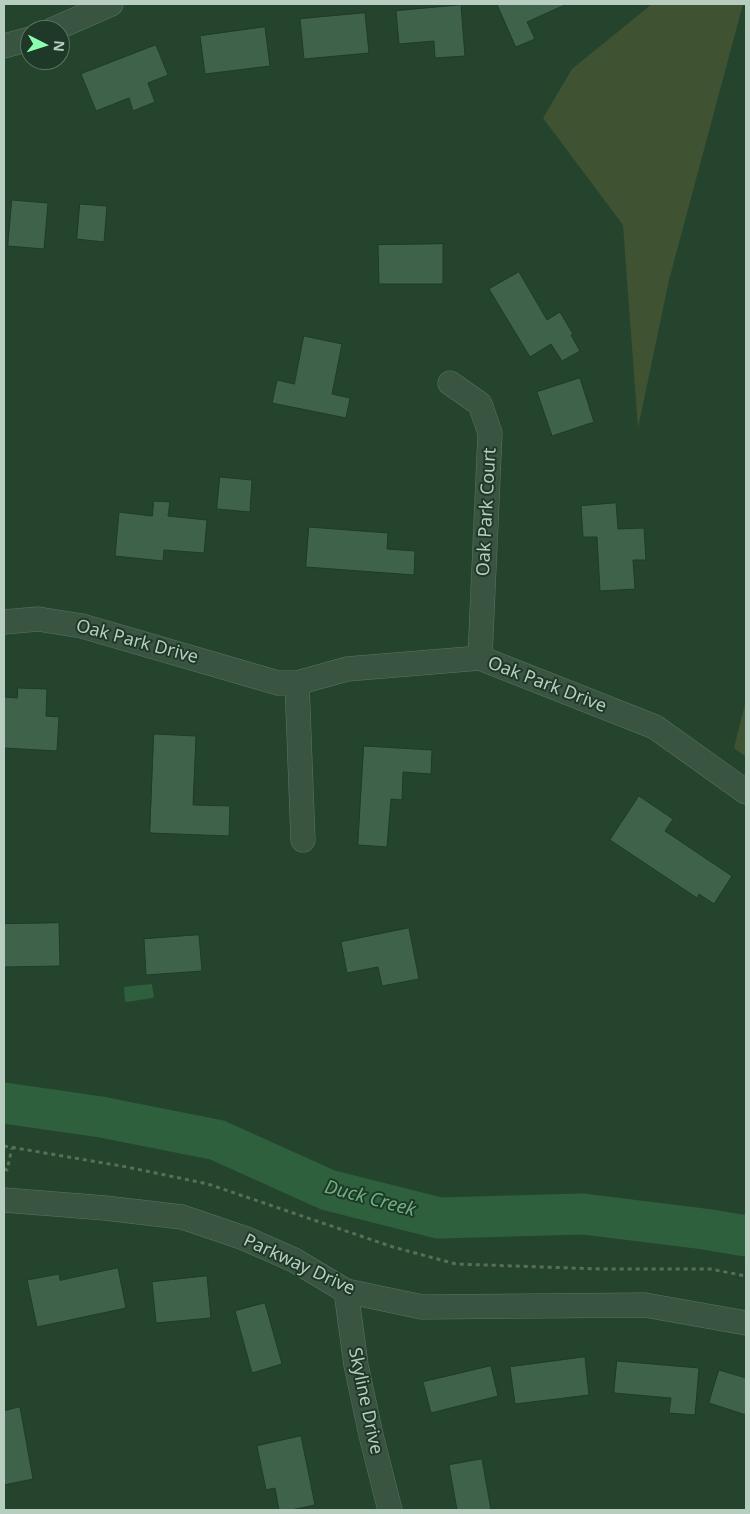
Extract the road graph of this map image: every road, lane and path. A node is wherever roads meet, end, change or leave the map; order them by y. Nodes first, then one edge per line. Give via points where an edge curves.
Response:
1 (111, 4) edge
2 (70, 22) edge
3 (20, 42) edge
4 (4, 46) edge
5 (450, 383) dead end
6 (4, 622) edge
7 (480, 658) junction
8 (297, 683) junction
9 (746, 792) edge
10 (303, 840) dead end
11 (4, 1146) edge
12 (12, 1148) junction
13 (4, 1169) edge
14 (4, 1200) edge
15 (746, 1276) edge
16 (346, 1291) junction
17 (746, 1323) edge
18 (390, 1510) edge

1 - 2 street
3 - 4 street
5 - 7 street, Oak Park Court via 480,404 490,434
6 - 8 street, Oak Park Drive via 38,619 82,626 278,683
7 - 8 street, Oak Park Drive via 347,669
7 - 9 street, Oak Park Drive via 655,727
8 - 10 street
11 - 12 path
12 - 13 path via 7,1170
12 - 15 path via 208,1184 393,1248 456,1264 710,1269
14 - 16 street, Parkway Drive via 182,1217 244,1238 294,1260
16 - 17 street, Parkway Drive via 422,1307 645,1304
16 - 18 street, Skyline Drive via 356,1365

